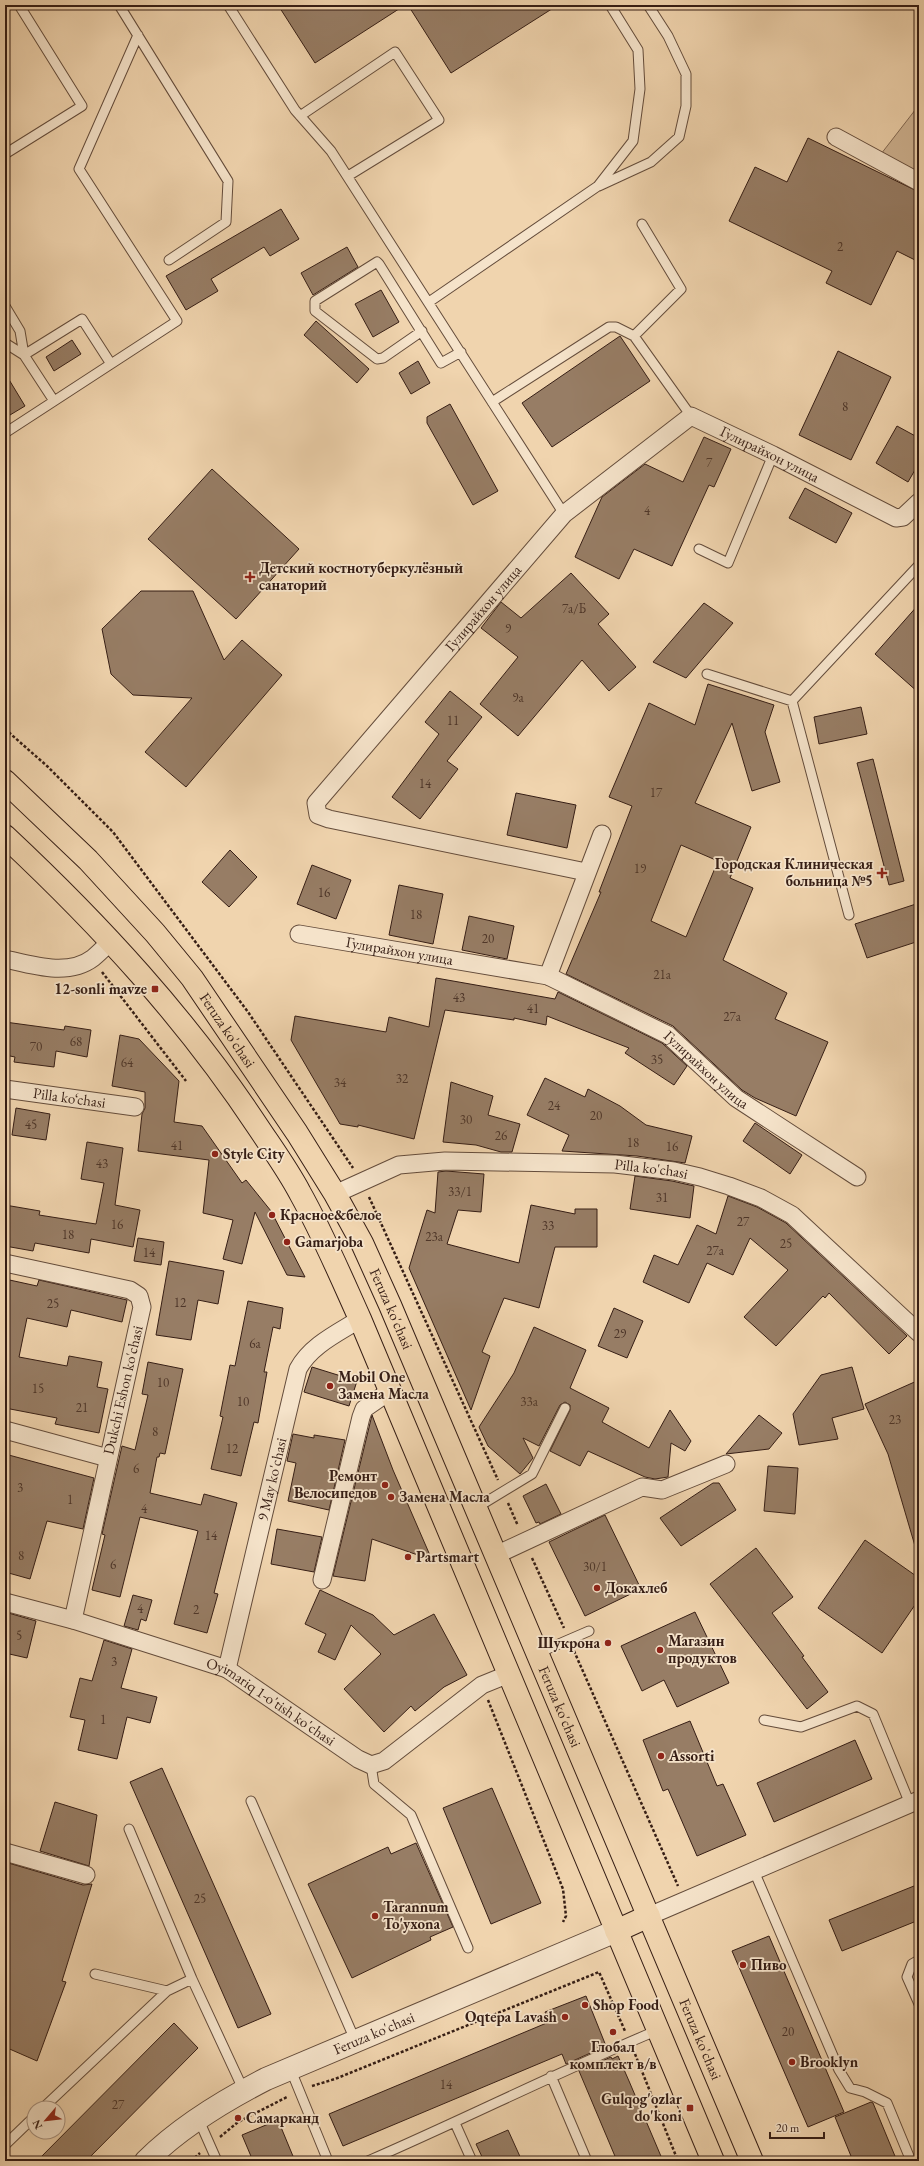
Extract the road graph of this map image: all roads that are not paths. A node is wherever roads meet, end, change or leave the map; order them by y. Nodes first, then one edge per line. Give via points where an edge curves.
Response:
1 (19, 5) edge
2 (119, 5) edge
3 (228, 5) edge
4 (610, 5) edge
5 (648, 5) edge
6 (138, 36) junction
7 (300, 116) junction
8 (836, 137) dead end
9 (5, 154) edge
10 (348, 176) junction
11 (919, 182) edge
12 (598, 186) junction
13 (642, 224) dead end
14 (170, 260) dead end
15 (429, 302) junction
16 (5, 306) edge
17 (422, 331) junction
18 (634, 336) junction
19 (5, 343) edge
20 (460, 352) junction
21 (24, 355) junction
22 (111, 364) junction
23 (54, 401) junction
24 (492, 402) junction
25 (691, 416) junction
26 (5, 433) edge
27 (773, 455) junction
28 (919, 502) edge
29 (564, 514) junction
30 (699, 549) dead end
31 (919, 565) edge
32 (707, 674) dead end
33 (792, 701) junction
34 (5, 781) edge
35 (602, 834) dead end
36 (5, 836) edge
37 (586, 872) junction
38 (849, 915) dead end
39 (299, 934) dead end
40 (111, 941) junction
41 (5, 959) edge
42 (548, 976) junction
43 (5, 1089) edge
44 (135, 1107) dead end
45 (857, 1177) dead end
46 (335, 1194) junction
47 (5, 1263) edge
48 (360, 1319) junction
49 (919, 1333) edge
50 (390, 1391) junction
51 (565, 1408) dead end
52 (5, 1430) edge
53 (108, 1458) junction
54 (726, 1464) dead end
55 (476, 1508) junction
56 (446, 1524) junction
57 (496, 1555) junction
58 (322, 1580) dead end
59 (5, 1602) edge
60 (73, 1620) junction
61 (589, 1632) dead end
62 (538, 1653) junction
63 (227, 1669) junction
64 (509, 1674) junction
65 (764, 1720) dead end
66 (371, 1765) junction
67 (251, 1801) dead end
68 (915, 1802) edge
69 (129, 1829) dead end
70 (5, 1852) edge
71 (754, 1871) junction
72 (86, 1875) dead end
73 (649, 1916) junction
74 (616, 1931) junction
75 (468, 1948) dead end
76 (919, 1960) edge
77 (96, 1974) dead end
78 (192, 1979) junction
79 (167, 1991) junction
80 (919, 2004) edge
81 (658, 2030) junction
82 (355, 2040) junction
83 (290, 2068) junction
84 (551, 2076) junction
85 (244, 2090) junction
86 (52, 2100) edge
87 (198, 2118) junction
88 (456, 2123) junction
89 (26, 2125) edge
90 (5, 2145) edge
91 (146, 2161) edge
92 (217, 2161) edge
93 (328, 2161) edge
94 (368, 2161) edge
95 (472, 2161) edge
96 (588, 2161) edge
97 (712, 2161) edge
98 (752, 2161) edge
99 (911, 2161) edge

1 - 9 lane via 82,106
2 - 6 lane
3 - 7 lane
4 - 12 lane via 638,50 640,89 633,141
5 - 12 lane via 668,36 686,74 686,106 679,137 651,162
6 - 14 lane via 228,181 226,222
6 - 22 lane via 79,169 177,321
7 - 10 lane via 331,151
7 - 10 lane via 395,52 439,120
8 - 11 street
10 - 15 lane
12 - 15 lane
13 - 18 lane via 681,289
15 - 20 lane
16 - 21 lane via 20,331
17 - 17 lane via 377,262 315,301 315,311 377,359 383,358
17 - 20 lane via 441,363
18 - 24 lane via 616,327 609,327
18 - 25 lane
19 - 21 lane
20 - 24 lane
21 - 22 lane via 82,320
21 - 23 lane
22 - 23 lane
23 - 26 lane
24 - 29 lane
25 - 27 street, Гулирайхон улица
25 - 29 street, Гулирайхон улица
27 - 28 street, Гулирайхон улица via 896,518 903,516
27 - 30 lane via 728,563
29 - 37 street, Гулирайхон улица via 316,803 318,814 329,819
31 - 33 lane
32 - 33 lane
33 - 38 lane
34 - 46 main road, Feruza ko'chasi via 88,860 192,978 298,1133
35 - 37 street
36 - 40 main road, Feruza ko'chasi via 61,888
37 - 42 street
39 - 42 street, Гулирайхон улица
40 - 41 street via 92,959 80,964 52,968
40 - 48 main road, Feruza ko'chasi via 199,1043 278,1158 300,1192 325,1241
42 - 45 street, Гулирайхон улица via 668,1036 736,1098
43 - 44 street, Pilla ko‘chasi
46 - 49 street, Pilla ko'chasi via 400,1164 445,1161 615,1164 687,1174 761,1198 792,1214
46 - 55 main road, Feruza ko'chasi via 362,1243 390,1305
47 - 53 street, Dukchi Eshon ko'chasi via 130,1290 139,1296 142,1307
48 - 50 main road, Feruza ko'chasi
48 - 63 street, 9 May ko'chasi via 314,1348 298,1369
50 - 56 main road, Feruza ko'chasi
50 - 58 street via 364,1409 360,1417
51 - 55 lane via 532,1474
52 - 53 street
53 - 60 street, Dukchi Eshon ko'chasi
54 - 57 street via 662,1490 642,1487
55 - 56 main road via 474,1519 467,1527 456,1528
55 - 57 main road, Feruza ko'chasi
56 - 64 main road, Feruza ko'chasi
57 - 62 main road, Feruza ko'chasi
59 - 60 street, Oyimariq 1-o'tish ko'chasi
60 - 63 street, Oyimariq 1-o'tish ko'chasi
61 - 62 lane
62 - 73 main road, Feruza ko'chasi
63 - 66 street, Oyimariq 1-o'tish ko'chasi via 358,1759
64 - 66 street via 482,1685 384,1761
64 - 74 main road, Feruza ko'chasi
65 - 68 lane via 801,1727 857,1706 873,1714
66 - 75 lane via 374,1784 411,1815
67 - 82 lane
68 - 71 street
69 - 78 lane
70 - 72 street
71 - 73 street
71 - 99 lane via 838,2070 850,2088 887,2103
73 - 74 main road, Feruza ko'chasi
73 - 98 main road, Feruza ko'chasi
74 - 81 main road, Feruza ko'chasi
74 - 82 street, Feruza ko'chasi
76 - 80 lane via 912,1964 908,1977
77 - 79 lane
78 - 79 lane
78 - 85 lane
79 - 86 lane
81 - 84 lane
81 - 97 main road, Feruza ko'chasi
82 - 83 street, Feruza ko'chasi
83 - 85 street, Feruza ko'chasi
83 - 93 lane
84 - 88 lane
84 - 96 lane
85 - 87 street, Feruza ko'chasi
87 - 91 street, Feruza ko'chasi
87 - 92 lane
88 - 94 lane
88 - 95 lane
89 - 90 lane

